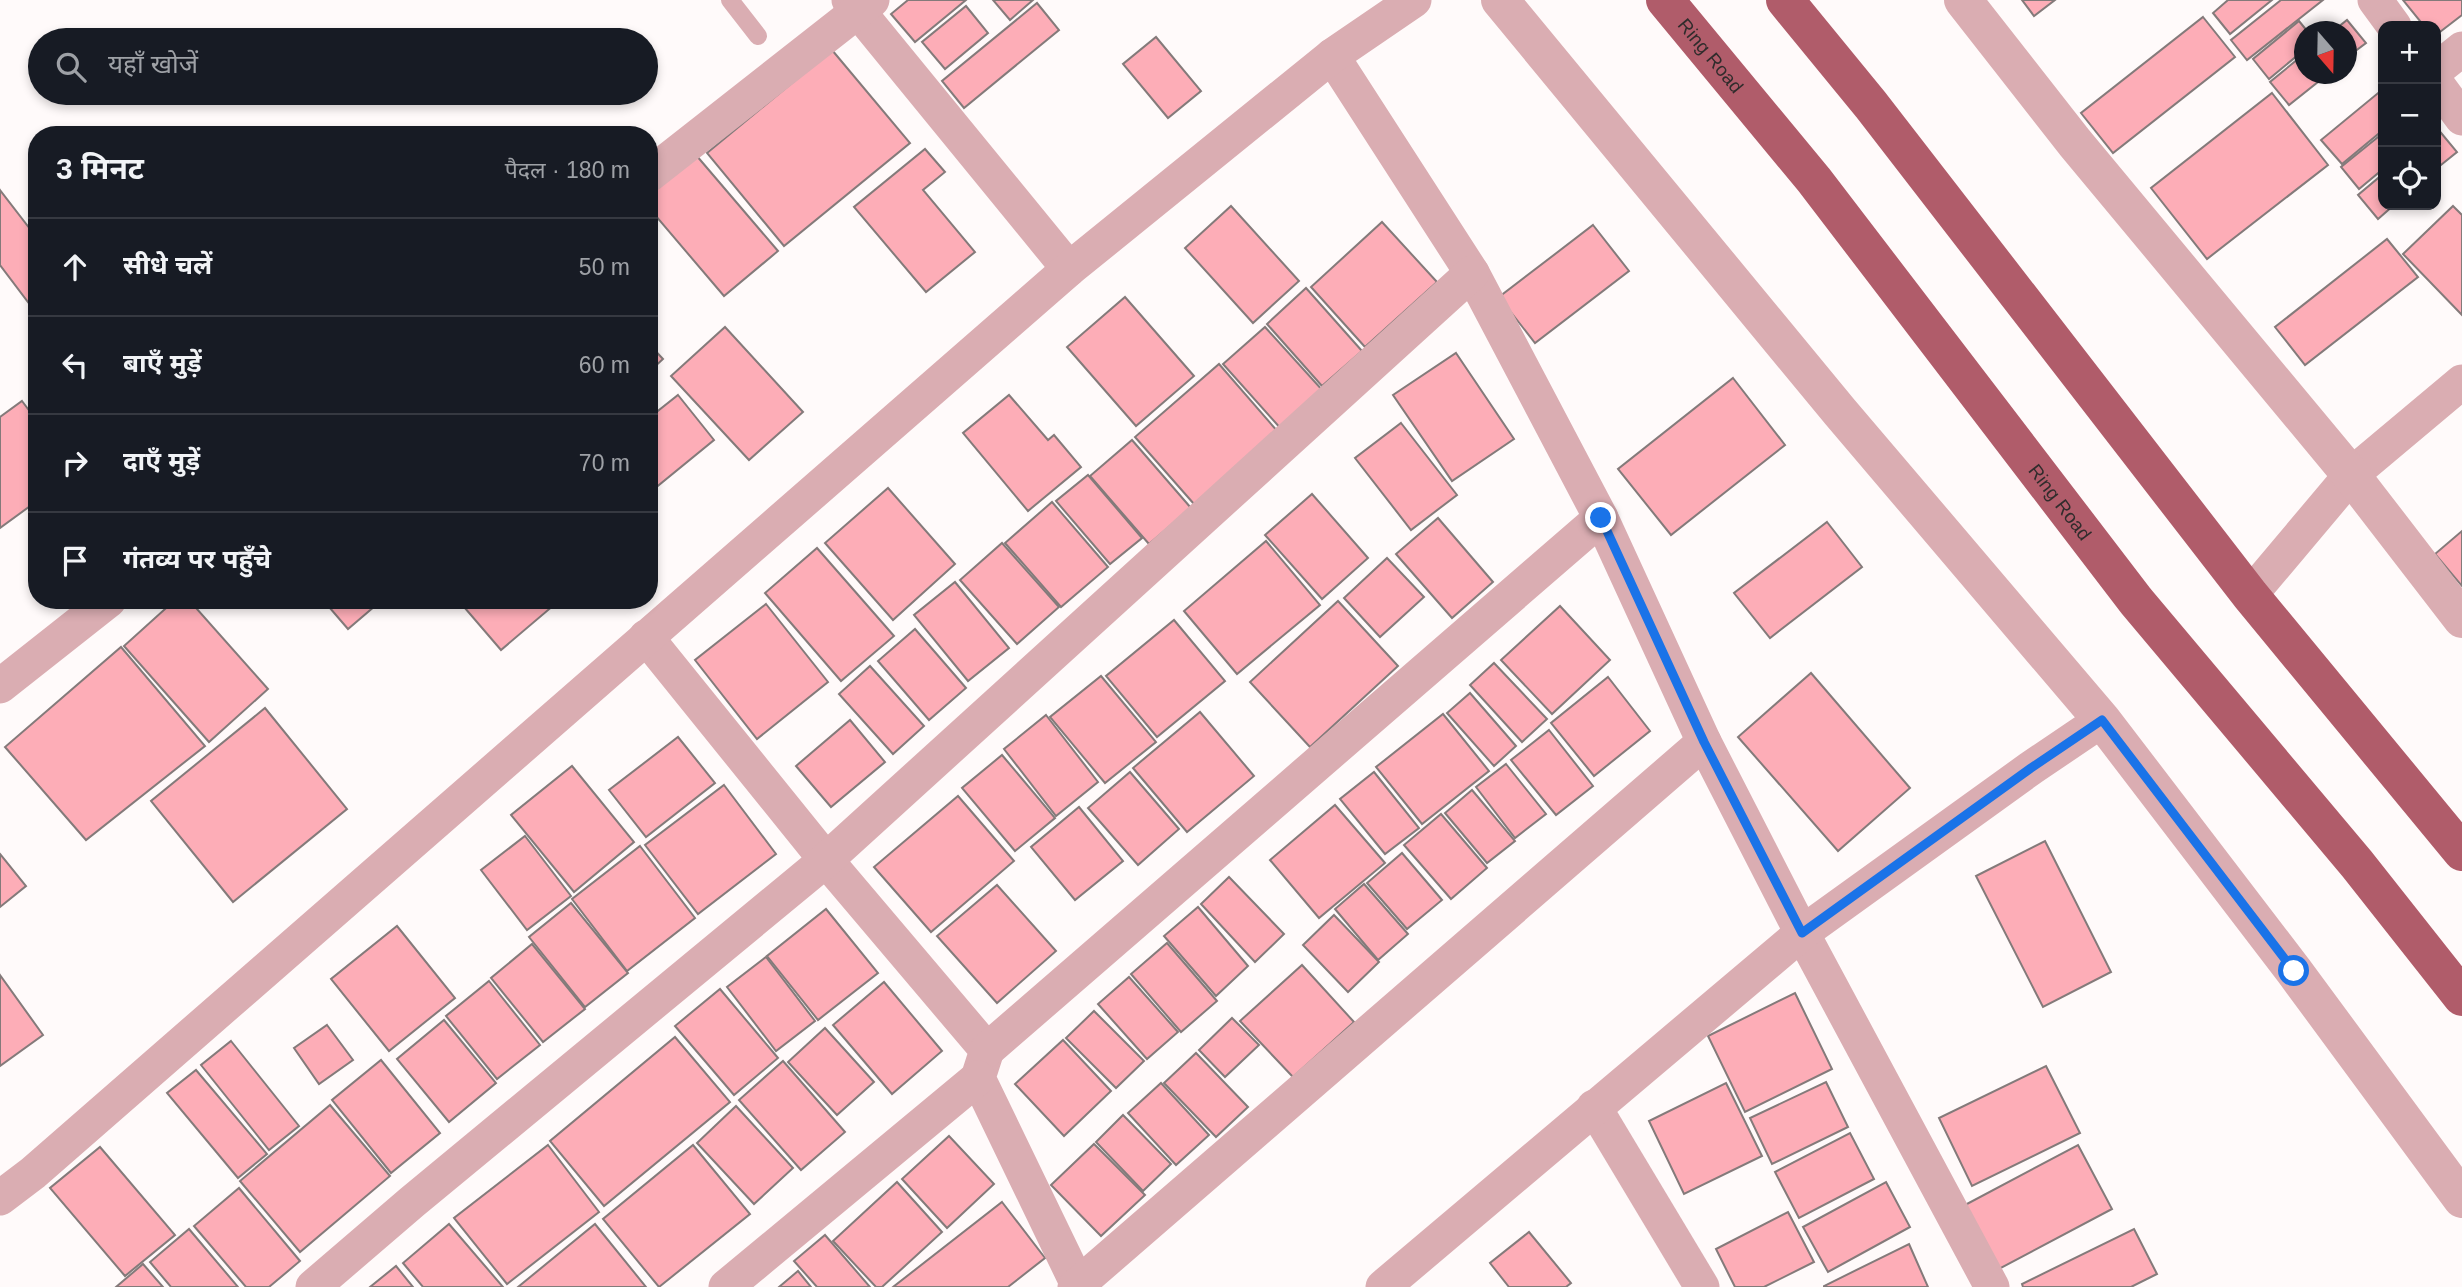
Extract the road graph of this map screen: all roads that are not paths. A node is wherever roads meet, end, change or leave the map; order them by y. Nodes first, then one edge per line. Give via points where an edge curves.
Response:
1 (730, 0) edge
2 (1414, 0) edge
3 (1500, 0) edge
4 (1665, 0) edge
5 (1785, 0) edge
6 (1963, 0) edge
7 (2375, 0) edge
8 (859, 4) edge
9 (2390, 21) edge
10 (758, 36) dead end
11 (2462, 49) edge
12 (1332, 56) junction
13 (2441, 66) edge
14 (2437, 84) edge
15 (2462, 117) edge
16 (658, 168) edge
17 (1069, 269) junction
18 (1472, 273) junction
19 (2462, 382) edge
20 (2351, 475) junction
21 (1601, 518) junction
22 (2250, 596) junction
23 (98, 609) edge
24 (2462, 619) edge
25 (646, 637) junction
26 (0, 686) edge
27 (2102, 720) junction
28 (1704, 742) junction
29 (2462, 852) edge
30 (826, 860) junction
31 (1802, 933) junction
32 (2462, 997) edge
33 (983, 1064) junction
34 (1594, 1107) junction
35 (0, 1198) edge
36 (2462, 1199) edge
37 (1077, 1286) edge
38 (313, 1287) edge
39 (726, 1287) edge
40 (1383, 1287) edge
41 (1702, 1287) edge
42 (1992, 1287) edge

1 - 10 lane
2 - 12 street
3 - 27 street
4 - 32 highway, Ring Road via 1814,180 2136,601
5 - 22 highway
6 - 20 street via 2075,143
7 - 9 street
8 - 16 street
8 - 17 street
11 - 13 street
12 - 17 street
12 - 18 street
14 - 15 street
17 - 25 street
18 - 21 street
18 - 30 street
19 - 20 street
20 - 22 street
20 - 24 street
21 - 28 street
21 - 33 street
22 - 29 highway
23 - 26 street
25 - 30 street
25 - 35 street
27 - 31 street
27 - 36 street
28 - 31 street
28 - 37 street
30 - 33 street
30 - 38 street
31 - 34 street
31 - 42 street
33 - 37 street
33 - 39 street
34 - 40 street
34 - 41 street

